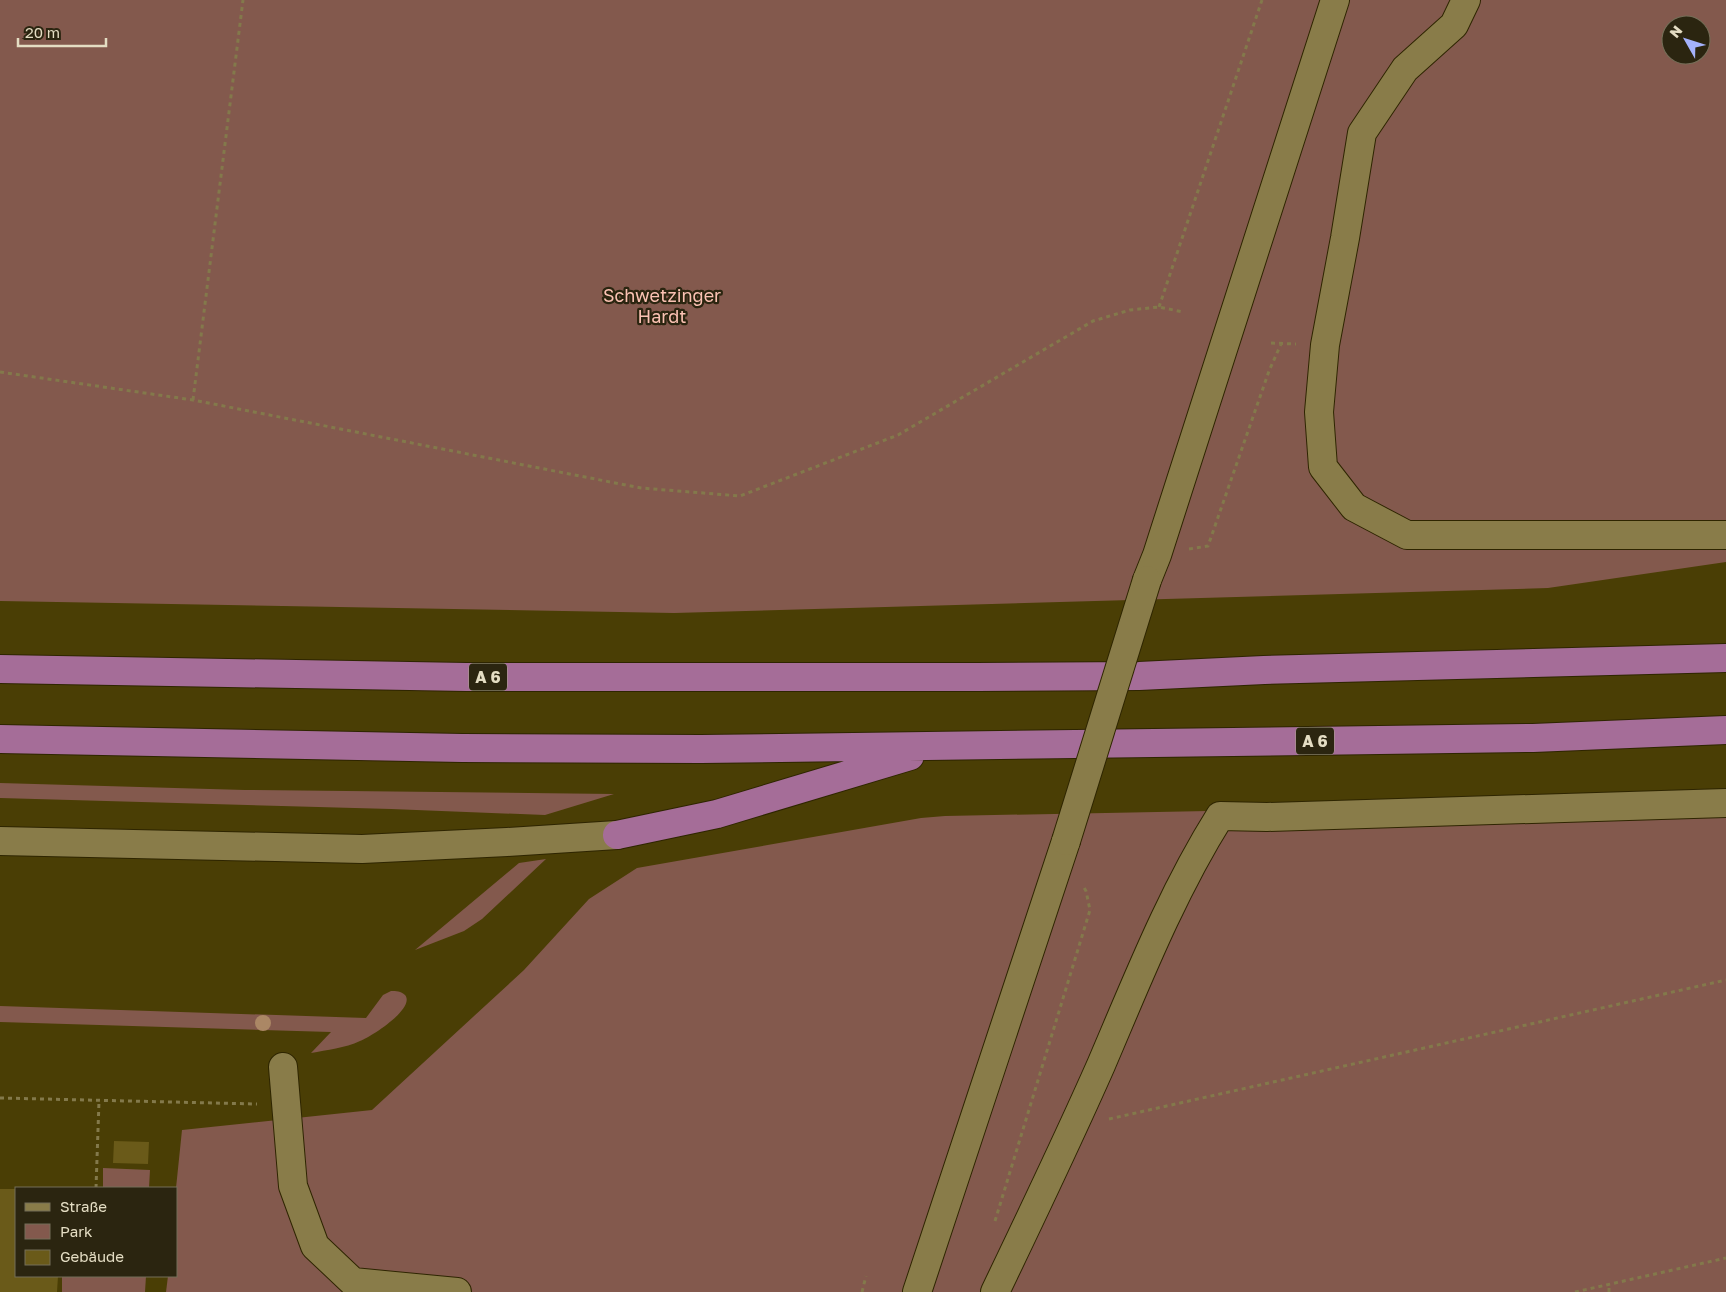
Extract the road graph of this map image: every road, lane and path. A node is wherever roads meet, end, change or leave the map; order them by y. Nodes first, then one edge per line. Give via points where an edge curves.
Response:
1 (243, 0) edge
2 (1262, 0) edge
3 (1335, 0) edge
4 (1466, 0) edge
5 (1159, 307) junction
6 (1183, 312) dead end
7 (1281, 344) dead end
8 (0, 372) edge
9 (193, 400) junction
10 (1726, 535) edge
11 (1208, 546) dead end
12 (1726, 658) edge
13 (0, 669) edge
14 (1726, 730) edge
15 (0, 739) edge
16 (940, 746) junction
17 (1726, 803) edge
18 (617, 835) joint
19 (0, 841) edge
20 (1062, 850) junction
21 (1726, 980) edge
22 (283, 1068) dead end
23 (0, 1098) edge
24 (99, 1101) junction
25 (287, 1105) junction
26 (1074, 1127) junction
27 (96, 1187) edge
28 (993, 1225) dead end
29 (1726, 1258) edge
30 (866, 1276) dead end
31 (1609, 1284) junction
32 (352, 1287) edge
33 (457, 1292) edge
34 (862, 1292) edge
35 (917, 1292) edge
36 (995, 1292) edge
37 (1576, 1292) edge
38 (1609, 1292) edge

1 - 9 path
2 - 5 path
3 - 20 lane, bridge
4 - 10 lane via 1454,24 1405,69 1362,133 1324,344 1319,412 1323,466 1354,507 1407,535
5 - 6 path
5 - 9 path via 1130,310 1093,322 898,434 740,496 641,488
7 - 11 path
8 - 9 path
12 - 13 highway, A 6 via 1139,676 466,677
14 - 16 highway, A 6 via 1533,738
15 - 16 highway, A 6 via 462,748
16 - 18 highway via 717,814
17 - 26 lane via 1220,816 1168,910
18 - 19 lane via 362,849
20 - 28 path via 1086,891 1090,910
20 - 35 lane
21 - 26 path
22 - 25 lane
23 - 24 path
24 - 25 path
24 - 27 path
25 - 32 lane via 293,1186 315,1246
26 - 36 lane
29 - 31 path
30 - 34 path
31 - 37 path
31 - 38 path
32 - 33 lane

